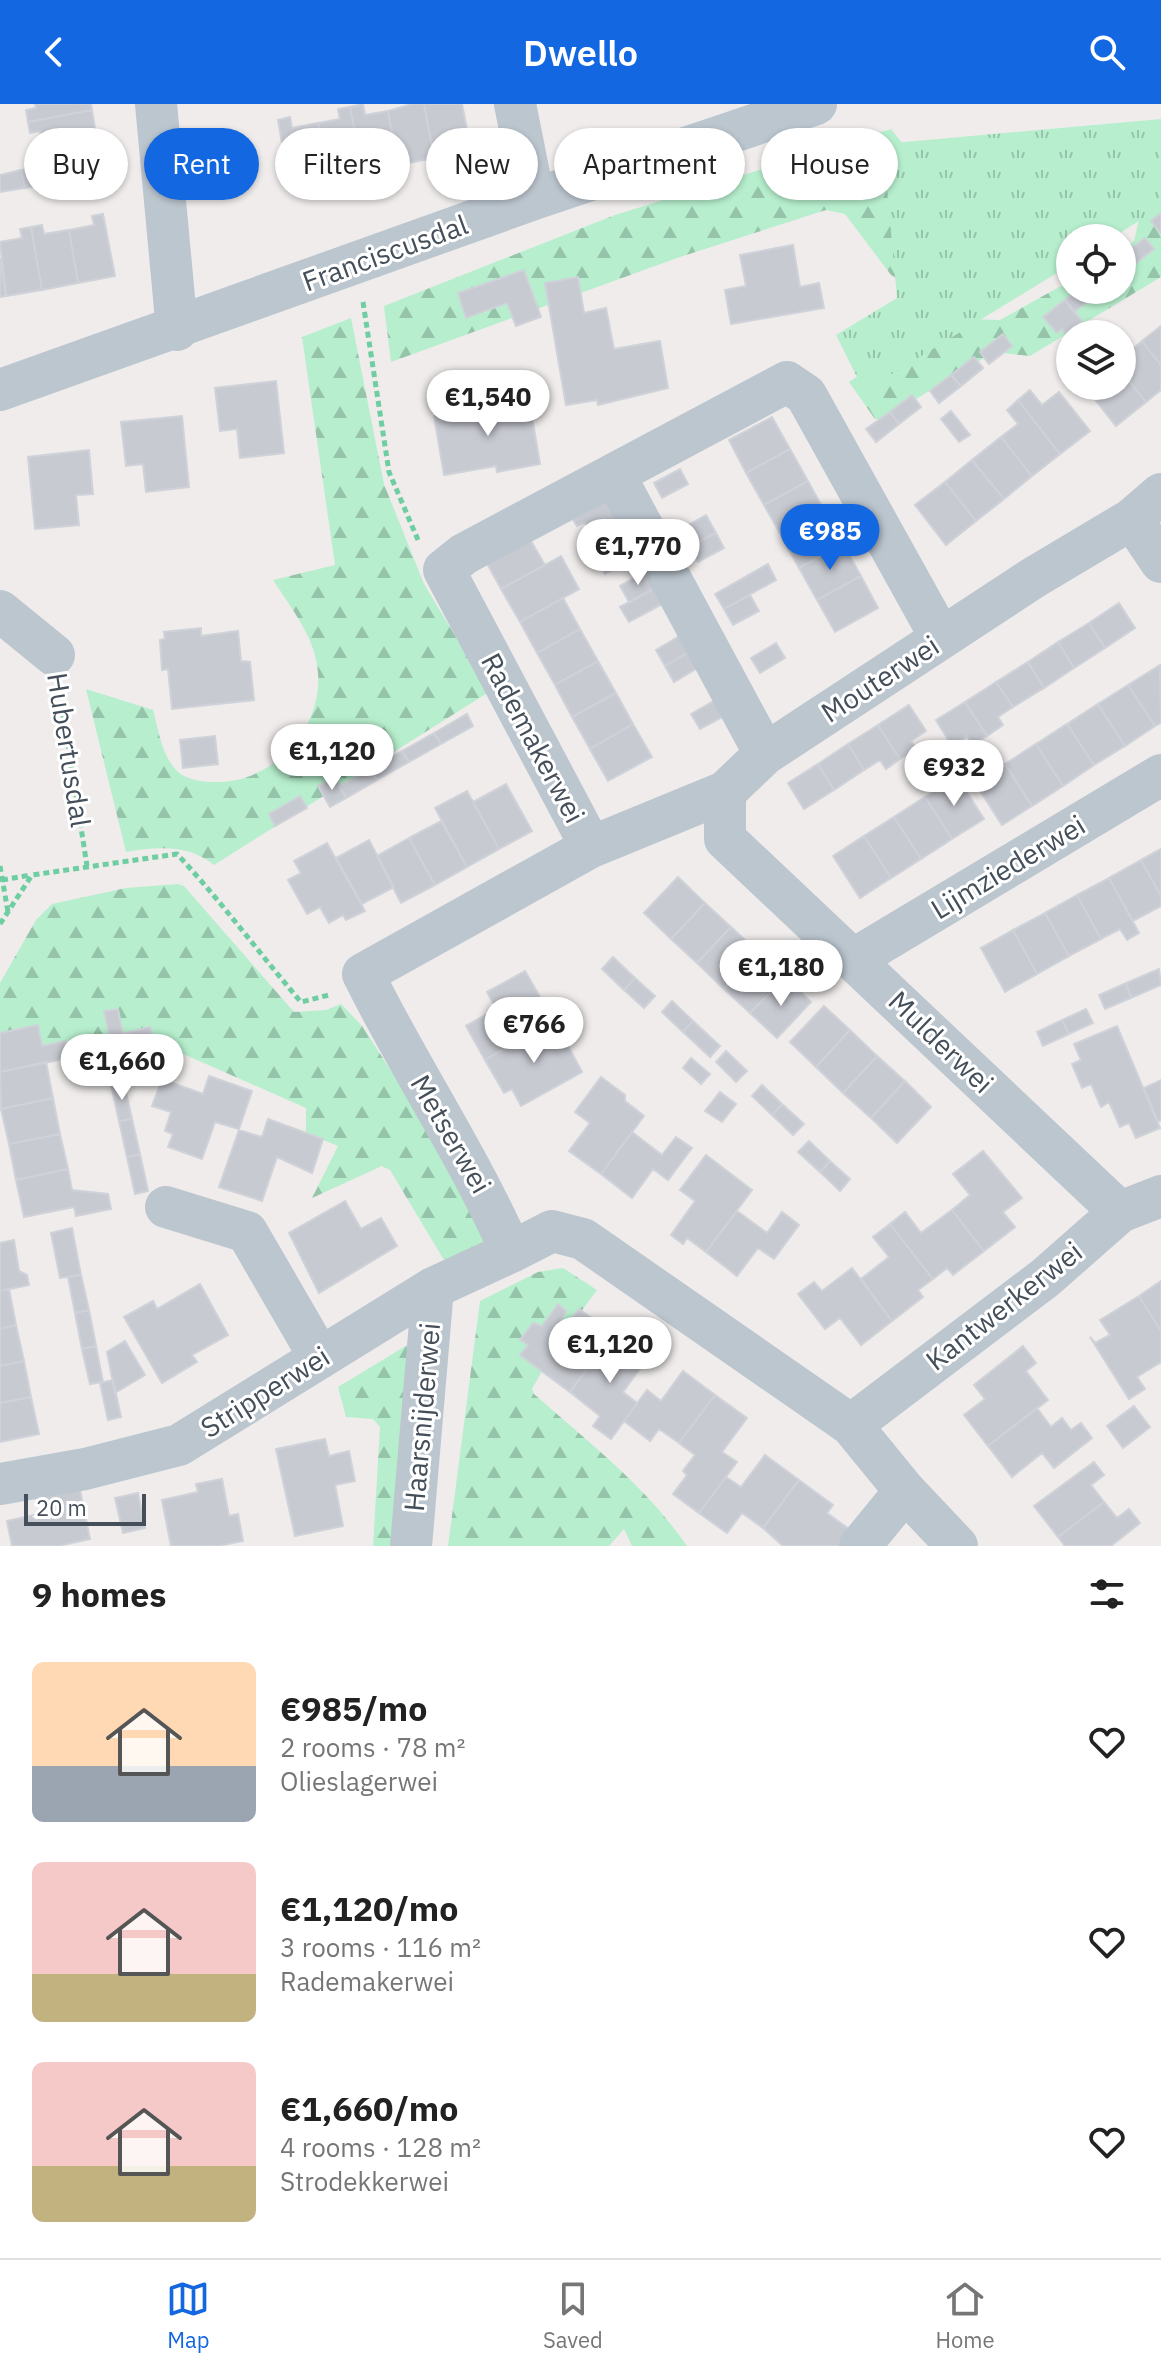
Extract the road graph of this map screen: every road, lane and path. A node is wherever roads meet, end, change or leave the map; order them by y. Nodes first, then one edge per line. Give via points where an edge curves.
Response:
1 (156, 104) edge
2 (515, 104) edge
3 (816, 104) edge
4 (520, 128) edge
5 (538, 198) edge
6 (531, 200) edge
7 (357, 263) junction
8 (177, 330) junction
9 (0, 390) edge
10 (614, 474) junction
11 (1146, 506) edge
12 (1161, 562) edge
13 (444, 570) junction
14 (0, 611) edge
15 (941, 638) junction
16 (54, 655) joint
17 (765, 754) junction
18 (1161, 775) edge
19 (725, 792) junction
20 (591, 847) junction
21 (0, 866) edge
22 (87, 866) junction
23 (32, 875) junction
24 (2, 880) junction
25 (8, 912) junction
26 (0, 924) edge
27 (854, 959) junction
28 (363, 974) junction
29 (1161, 1196) edge
30 (166, 1207) dead end
31 (1120, 1212) junction
32 (511, 1252) junction
33 (433, 1288) junction
34 (320, 1358) junction
35 (851, 1425) junction
36 (0, 1484) edge
37 (905, 1491) junction
38 (411, 1546) edge
39 (860, 1546) edge
40 (957, 1546) edge

1 - 8 street
2 - 4 street
3 - 5 street, Franciscusdal
6 - 7 street, Franciscusdal
7 - 8 street, Franciscusdal
7 - 13 path via 389,472 426,557
8 - 9 street, Franciscusdal
10 - 13 street via 464,554
10 - 15 street via 787,382 806,395
10 - 17 street
11 - 12 street
11 - 15 street, Mouterwei
13 - 20 street, Rademakerwei
14 - 16 street, Hubertusdal
15 - 17 street, Mouterwei
16 - 22 path, Hubertusdal
17 - 19 street, Mouterwei
18 - 27 street, Lijmziederwei
19 - 20 street, Mouterwei
19 - 27 street, Mulderwei via 725,839
20 - 28 street, Rademakerwei
21 - 24 path
22 - 23 path
22 - 28 path via 177,854 301,1002 348,991
23 - 24 path
23 - 25 path
24 - 25 path
25 - 26 path
27 - 31 street, Mulderwei
28 - 32 street, Metserwei via 482,1185
29 - 31 street, Kantwerkerwei
30 - 34 street via 247,1232
31 - 35 street, Kantwerkerwei via 1045,1278
32 - 33 street, Stripperwei
32 - 35 street via 552,1231 583,1239
33 - 34 street, Stripperwei
33 - 38 street, Haarsnijderwei
34 - 36 street, Stripperwei via 179,1445
35 - 37 street
37 - 39 street
37 - 40 street

